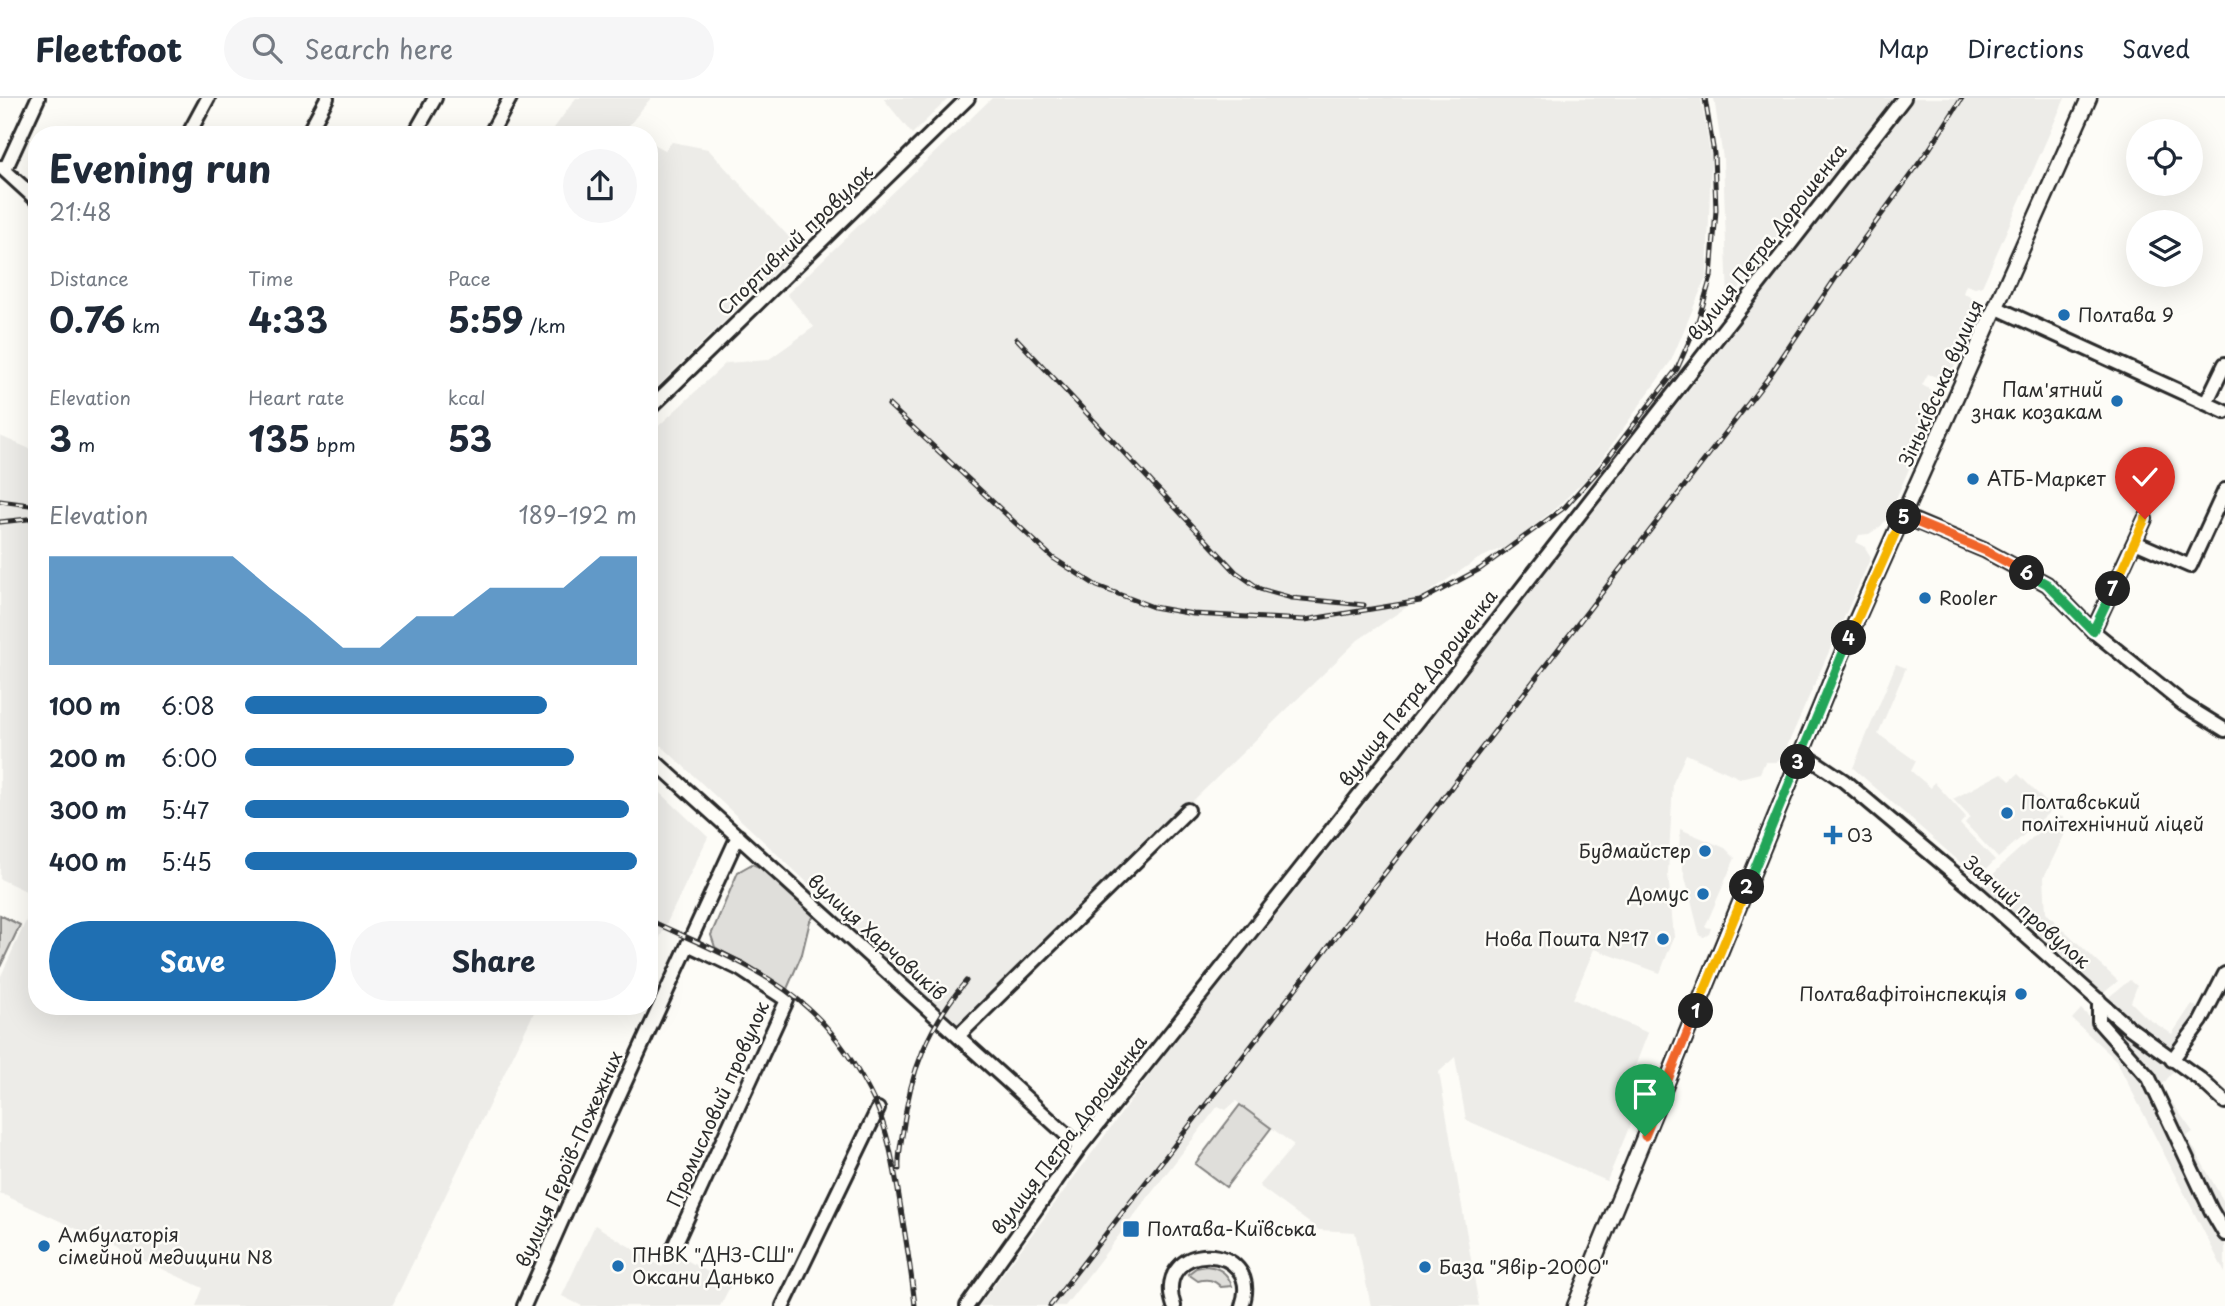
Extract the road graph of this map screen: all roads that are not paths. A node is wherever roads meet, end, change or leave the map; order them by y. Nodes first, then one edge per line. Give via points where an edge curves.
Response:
1 (38, 98) edge
2 (208, 98) edge
3 (327, 98) edge
4 (435, 98) edge
5 (510, 98) edge
6 (968, 98) edge
7 (1904, 98) edge
8 (2089, 98) edge
9 (193, 126) edge
10 (312, 126) edge
11 (419, 126) edge
12 (495, 126) edge
13 (2, 168) edge
14 (28, 192) edge
15 (1995, 306) junction
16 (2225, 364) edge
17 (658, 400) edge
18 (2206, 403) junction
19 (2225, 412) edge
20 (2225, 490) edge
21 (1903, 516) junction
22 (2145, 519) dead end
23 (2135, 542) junction
24 (2093, 631) junction
25 (2225, 730) edge
26 (1802, 753) junction
27 (658, 764) edge
28 (1188, 810) dead end
29 (737, 836) junction
30 (688, 943) junction
31 (2225, 974) edge
32 (2099, 1000) junction
33 (658, 1009) edge
34 (655, 1015) edge
35 (958, 1036) junction
36 (2172, 1060) junction
37 (2225, 1102) edge
38 (878, 1109) dead end
39 (1080, 1147) junction
40 (2225, 1234) edge
41 (672, 1251) dead end
42 (524, 1306) edge
43 (783, 1306) edge
44 (967, 1306) edge
45 (1174, 1306) edge
46 (1242, 1306) edge
47 (1575, 1306) edge

1 - 13 street
2 - 9 street
3 - 10 street
4 - 11 street
5 - 12 street
6 - 17 street, Спортивний провулок
7 - 39 street, вулиця Петра Дорошенка
8 - 15 main road, Зіньківська вулиця
13 - 14 street
15 - 18 street
15 - 21 main road, Зіньківська вулиця
16 - 18 street
18 - 19 street
20 - 23 street via 2190,566
21 - 24 street via 1986,551 2047,584
21 - 26 main road, Зіньківська вулиця
22 - 23 street
23 - 24 street
24 - 25 street via 2183,704
26 - 32 street, Заячий провулок via 1844,781
26 - 47 main road, Зіньківська вулиця
27 - 29 street, вулиця Харчовиків
28 - 35 street
29 - 30 street, вулиця Героїв-Пожежних
29 - 35 street, вулиця Харчовиків
30 - 33 street, вулиця Героїв-Пожежних
30 - 41 street, Промисловий провулок via 786,1000
31 - 36 street via 2201,1021
32 - 36 street, Заячий провулок
32 - 40 street via 2099,1021 2149,1078
34 - 42 street, вулиця Героїв-Пожежних
35 - 39 street, вулиця Харчовиків
36 - 37 street, Заячий провулок
38 - 43 street
39 - 44 street, вулиця Петра Дорошенка
45 - 46 street via 1171,1285 1178,1269 1195,1256 1210,1254 1224,1258 1239,1272 1245,1291

